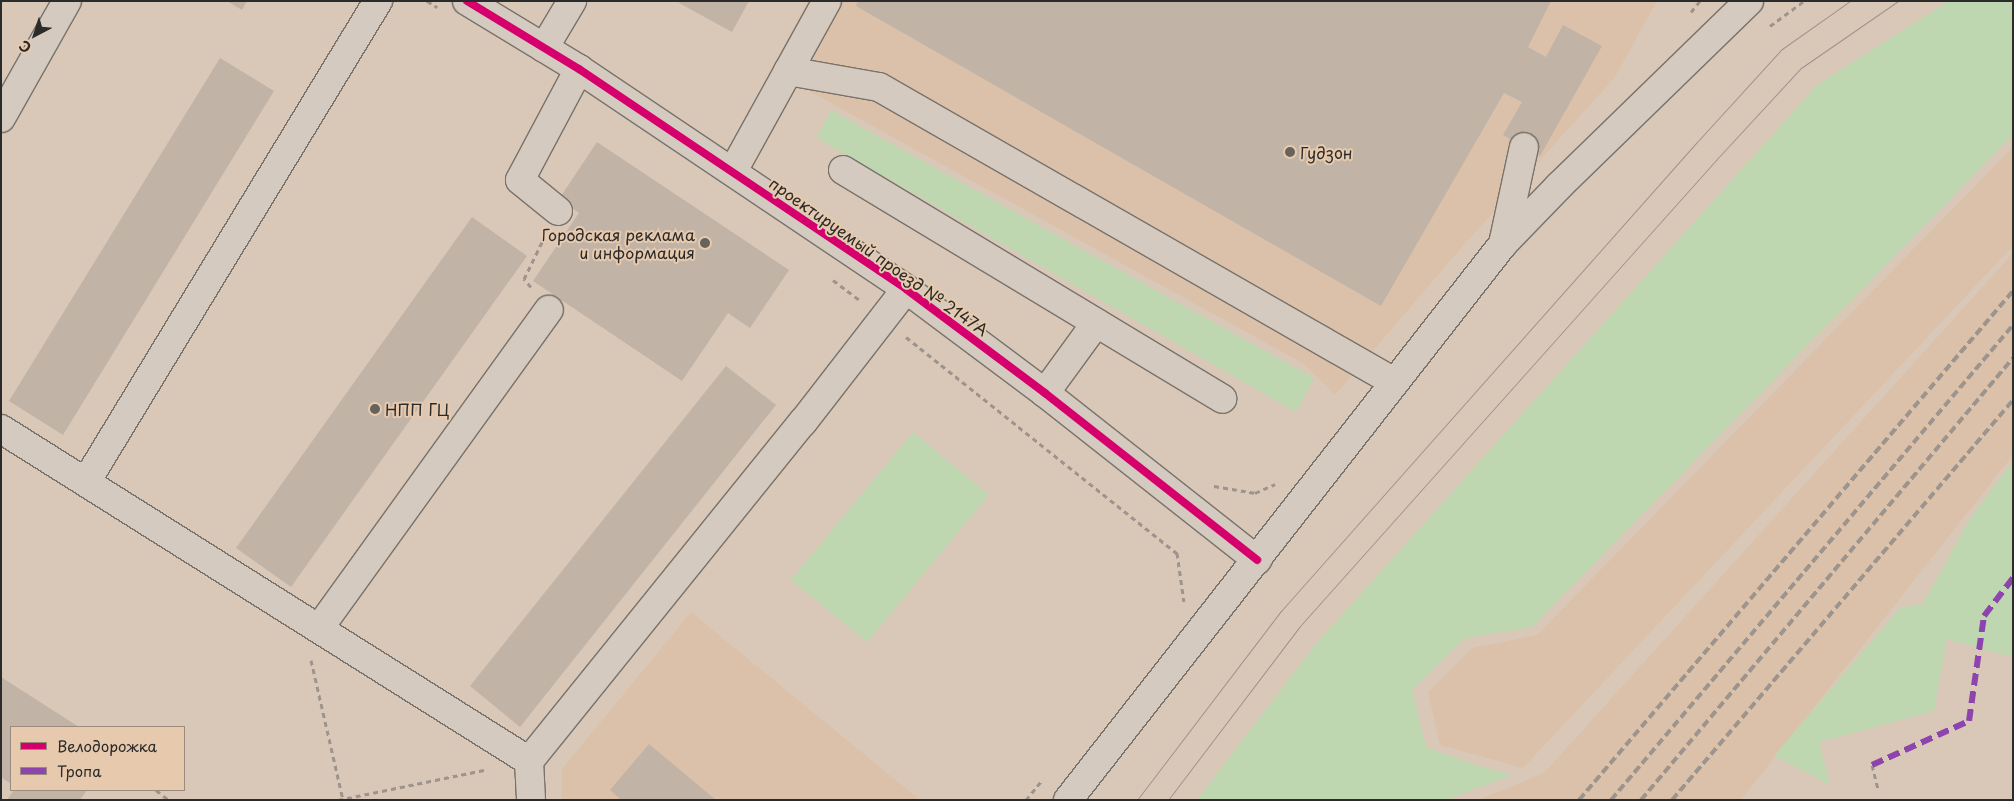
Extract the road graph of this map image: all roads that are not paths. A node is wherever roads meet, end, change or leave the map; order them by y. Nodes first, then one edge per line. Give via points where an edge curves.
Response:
1 (67, 1) edge
2 (378, 1) edge
3 (467, 1) edge
4 (572, 1) edge
5 (827, 1) edge
6 (1749, 1) edge
7 (544, 48) junction
8 (579, 69) junction
9 (788, 71) junction
10 (1, 118) edge
11 (1524, 147) dead end
12 (843, 170) dead end
13 (733, 171) junction
14 (558, 211) road end
15 (1502, 244) junction
16 (906, 289) junction
17 (549, 310) road end
18 (1096, 323) junction
19 (1394, 382) junction
20 (1045, 393) junction
21 (1222, 400) dead end
22 (1, 429) edge
23 (86, 482) junction
24 (1257, 560) junction
25 (320, 628) junction
26 (529, 761) junction
27 (531, 800) edge
28 (1068, 800) edge

1 - 10 main road
2 - 23 main road
3 - 7 main road, проектируемый проезд № 2147А
4 - 7 main road
5 - 9 main road
6 - 15 main road
7 - 8 main road, проектируемый проезд № 2147А
8 - 13 main road, проектируемый проезд № 2147А
8 - 14 main road via 520,180
9 - 13 main road
9 - 19 main road via 879,88
11 - 15 main road
12 - 18 main road
13 - 16 main road, проектируемый проезд № 2147А
15 - 19 main road
16 - 20 main road, проектируемый проезд № 2147А
16 - 26 main road via 803,422
17 - 25 main road
18 - 20 main road
18 - 21 main road
19 - 24 main road
20 - 24 main road, проектируемый проезд № 2147А
22 - 23 main road
23 - 25 main road
24 - 28 main road
25 - 26 main road
26 - 27 main road

